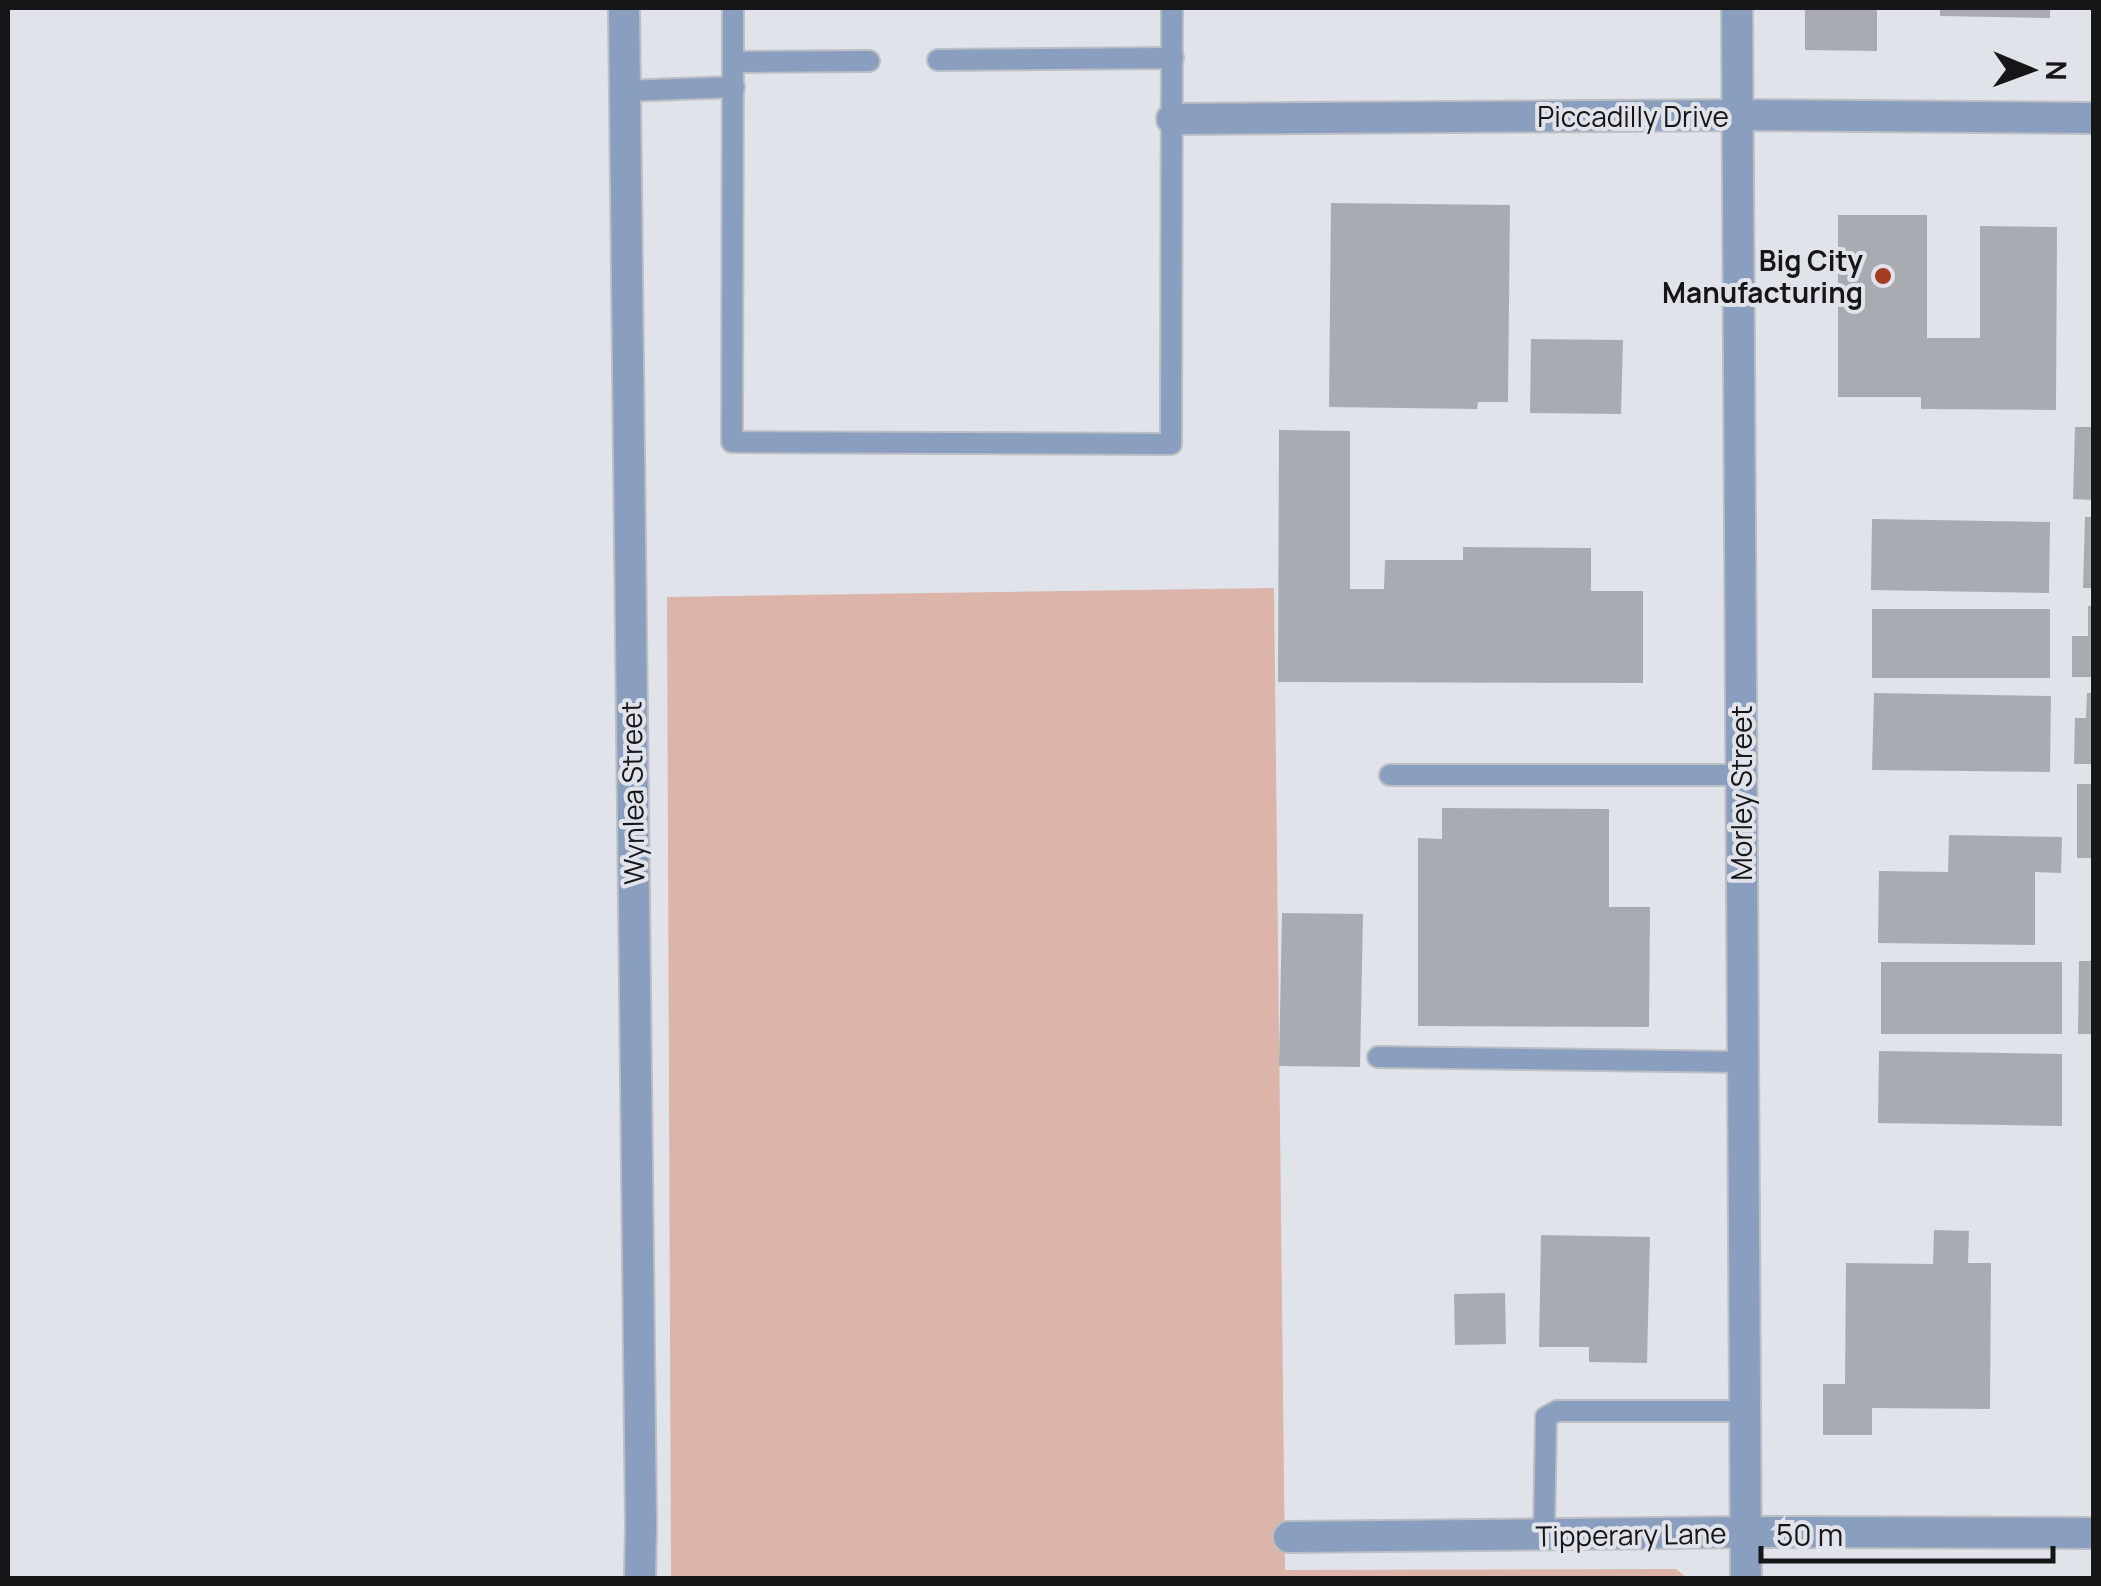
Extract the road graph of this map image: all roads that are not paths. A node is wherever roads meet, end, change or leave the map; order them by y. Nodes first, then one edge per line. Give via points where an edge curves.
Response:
1 (624, 8) edge
2 (733, 8) edge
3 (1172, 8) edge
4 (1736, 8) edge
5 (1173, 58) junction
6 (938, 60) dead end
7 (868, 61) dead end
8 (734, 62) junction
9 (734, 87) junction
10 (623, 91) junction
11 (1738, 115) junction
12 (2094, 118) edge
13 (1172, 119) junction
14 (1390, 775) dead end
15 (1741, 775) junction
16 (1378, 1057) dead end
17 (1742, 1062) junction
18 (1744, 1410) junction
19 (1745, 1532) junction
20 (2094, 1533) edge
21 (1544, 1534) junction
22 (1289, 1538) dead end
23 (640, 1578) edge
24 (1746, 1578) edge

1 - 10 street, Wynlea Street
2 - 8 lane
3 - 5 lane
4 - 11 street, Morley Street
5 - 6 lane
5 - 13 lane
7 - 8 lane
8 - 9 lane
9 - 10 lane
9 - 13 lane via 732,442 1170,444
10 - 23 street, Wynlea Street
11 - 12 street, Piccadilly Drive
11 - 13 street, Piccadilly Drive
11 - 15 street, Morley Street
14 - 15 lane
15 - 17 street, Morley Street
16 - 17 lane
17 - 18 street, Morley Street
18 - 19 street, Morley Street
18 - 21 lane via 1558,1411 1546,1417
19 - 20 street, Tipperary Lane
19 - 21 street, Tipperary Lane
19 - 24 street, Morley Street
21 - 22 street, Tipperary Lane

